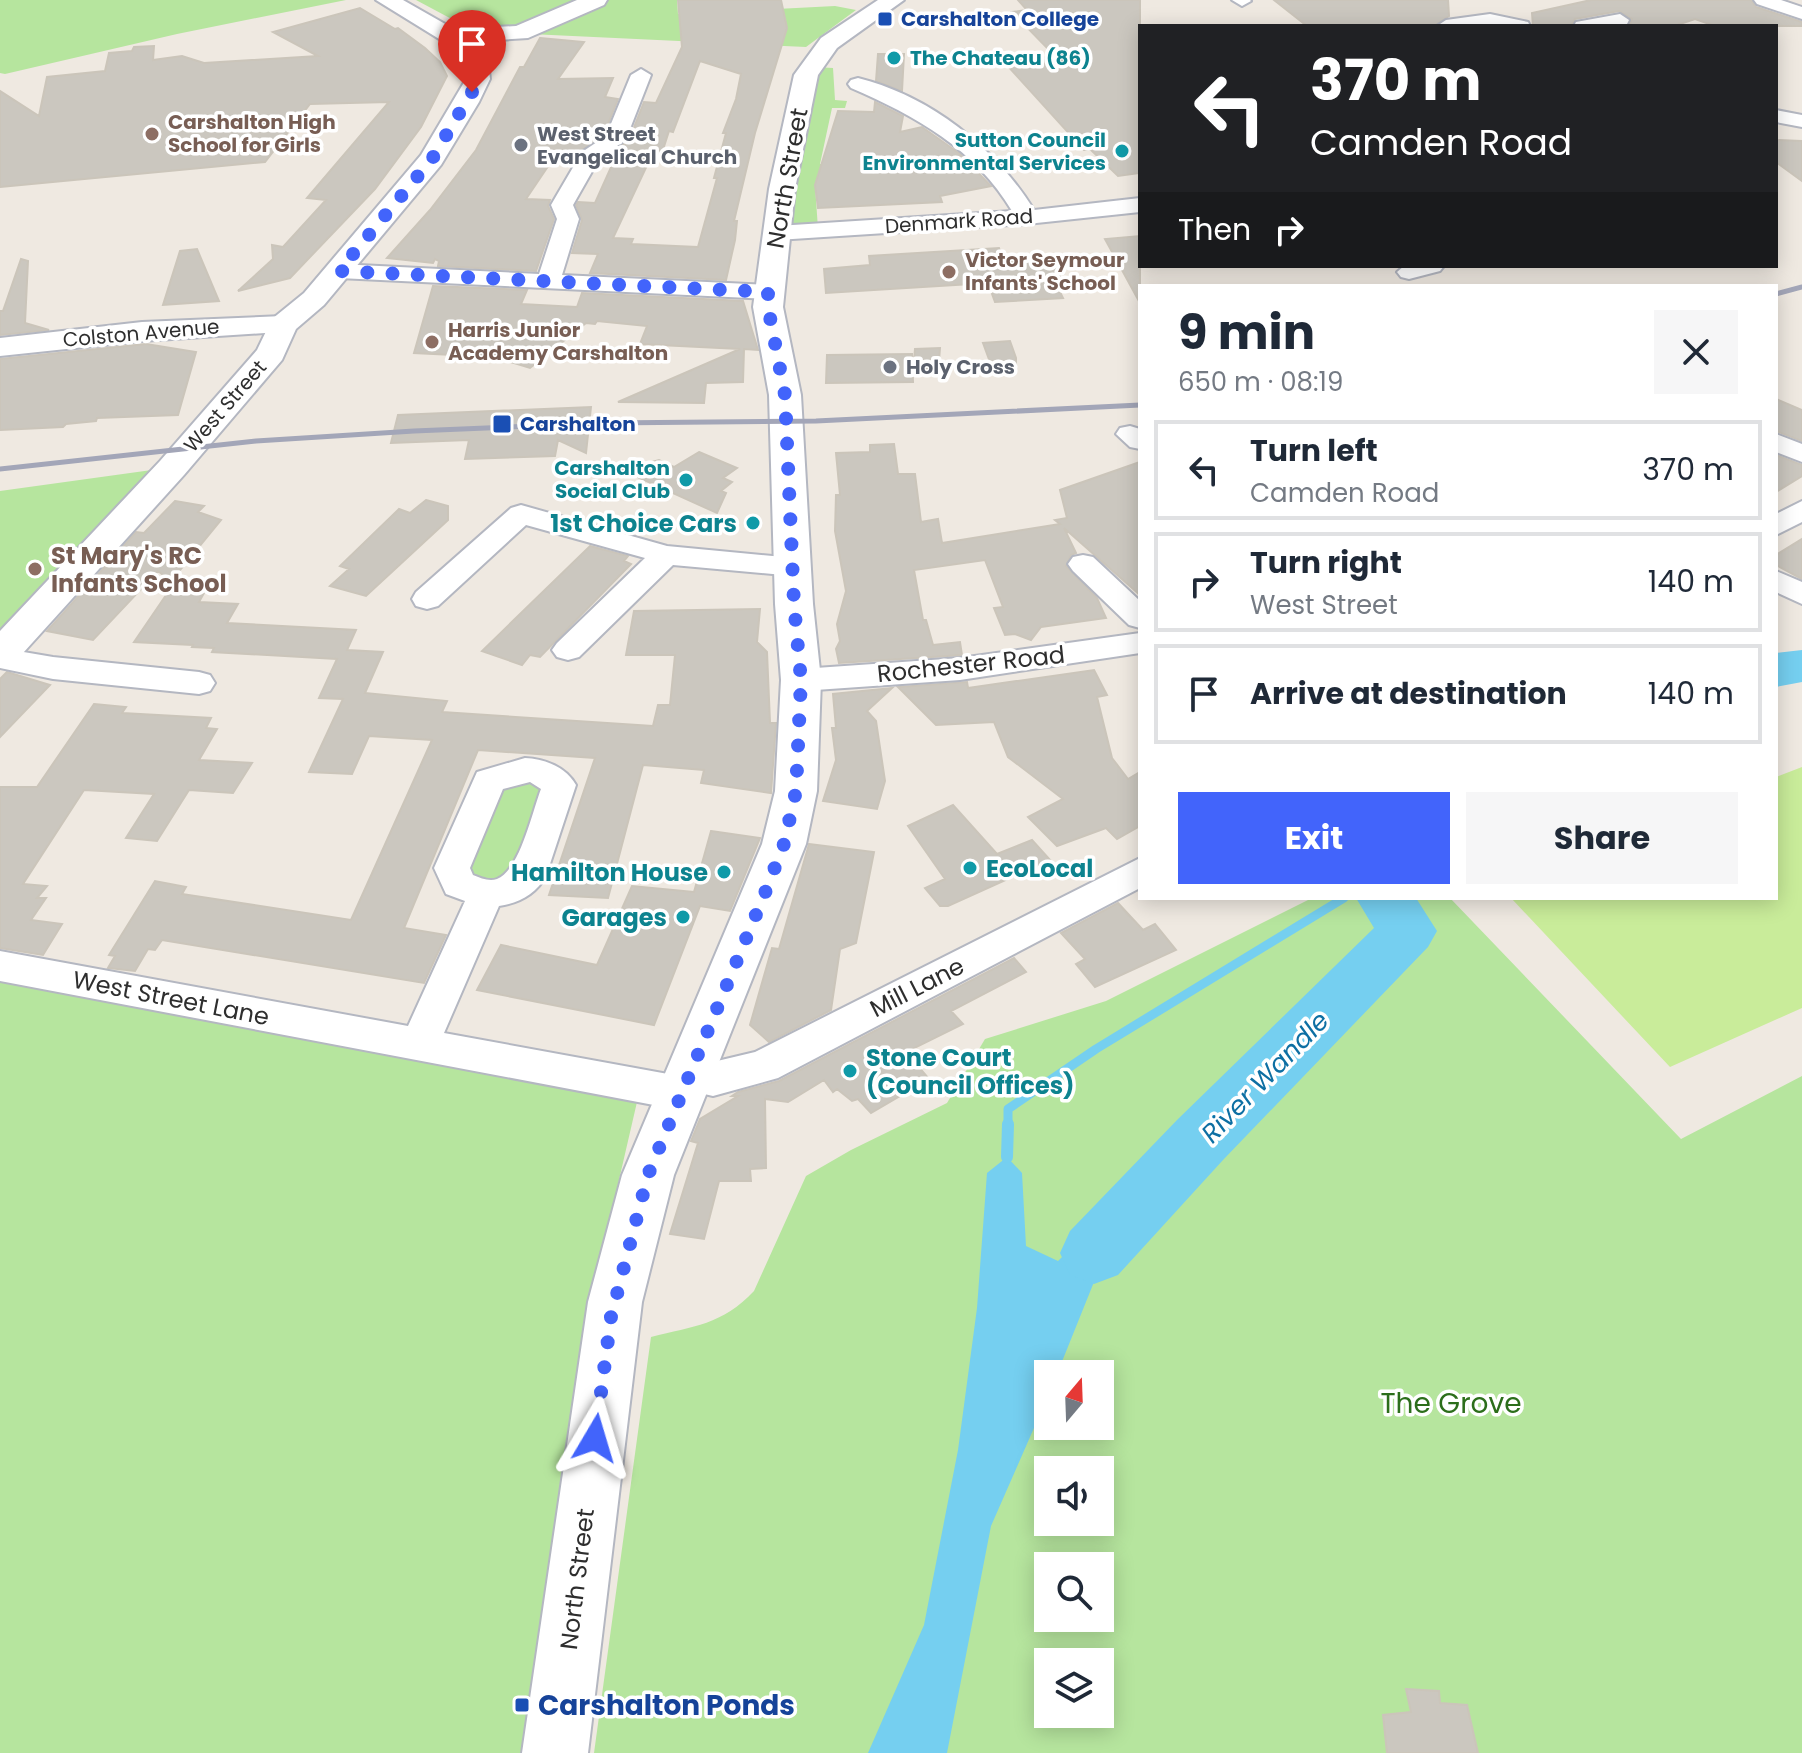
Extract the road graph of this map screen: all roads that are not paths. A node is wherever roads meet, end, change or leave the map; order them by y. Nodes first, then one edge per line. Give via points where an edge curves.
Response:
1 (387, 0) edge
2 (596, 0) edge
3 (893, 0) edge
4 (1763, 0) edge
5 (1802, 13) edge
6 (1620, 20) dead end
7 (1461, 24) edge
8 (1511, 24) edge
9 (1595, 24) edge
10 (520, 33) junction
11 (454, 36) junction
12 (641, 75) dead end
13 (478, 79) junction
14 (858, 84) dead end
15 (1778, 116) edge
16 (1802, 121) edge
17 (1138, 205) edge
18 (1027, 217) junction
19 (777, 233) junction
20 (339, 271) junction
21 (548, 282) junction
22 (768, 292) junction
23 (283, 325) junction
24 (0, 347) edge
25 (1778, 443) edge
26 (1802, 454) edge
27 (666, 555) junction
28 (1083, 564) dead end
29 (794, 567) junction
30 (1778, 581) edge
31 (1802, 594) edge
32 (427, 599) dead end
33 (1138, 616) edge
34 (1138, 643) edge
35 (568, 650) dead end
36 (0, 656) edge
37 (801, 680) junction
38 (199, 683) dead end
39 (1138, 873) edge
40 (486, 895) dead end
41 (0, 966) edge
42 (420, 1044) junction
43 (684, 1084) junction
44 (555, 1753) edge

1 - 11 main road
2 - 10 main road, West Street
3 - 19 main road, North Street via 826,45 806,75
4 - 5 street
6 - 9 street
7 - 8 street
10 - 11 main road, West Street
10 - 13 main road, West Street
11 - 13 main road via 474,57
12 - 21 street via 615,139 590,157 562,205 568,219
13 - 20 main road, West Street via 432,159
14 - 18 street via 942,123 1011,187
15 - 16 street
17 - 18 street, Denmark Road
18 - 19 street, Denmark Road
19 - 22 main road, North Street
20 - 21 street
20 - 23 main road, West Street
21 - 22 street
22 - 29 main road, North Street via 785,395
23 - 24 main road, Colston Avenue via 133,331
23 - 36 main road, West Street via 271,353
25 - 26 street
27 - 29 street
27 - 32 street via 521,514
27 - 35 street
28 - 33 street
29 - 37 main road, North Street
30 - 31 street
34 - 37 street, Rochester Road via 960,669
36 - 38 street via 53,668
37 - 43 main road, North Street via 796,791 784,844
39 - 43 street, Mill Lane via 764,1066
40 - 42 street
41 - 42 street, West Street Lane
42 - 43 street, West Street Lane
43 - 44 main road, North Street via 648,1175 611,1317

